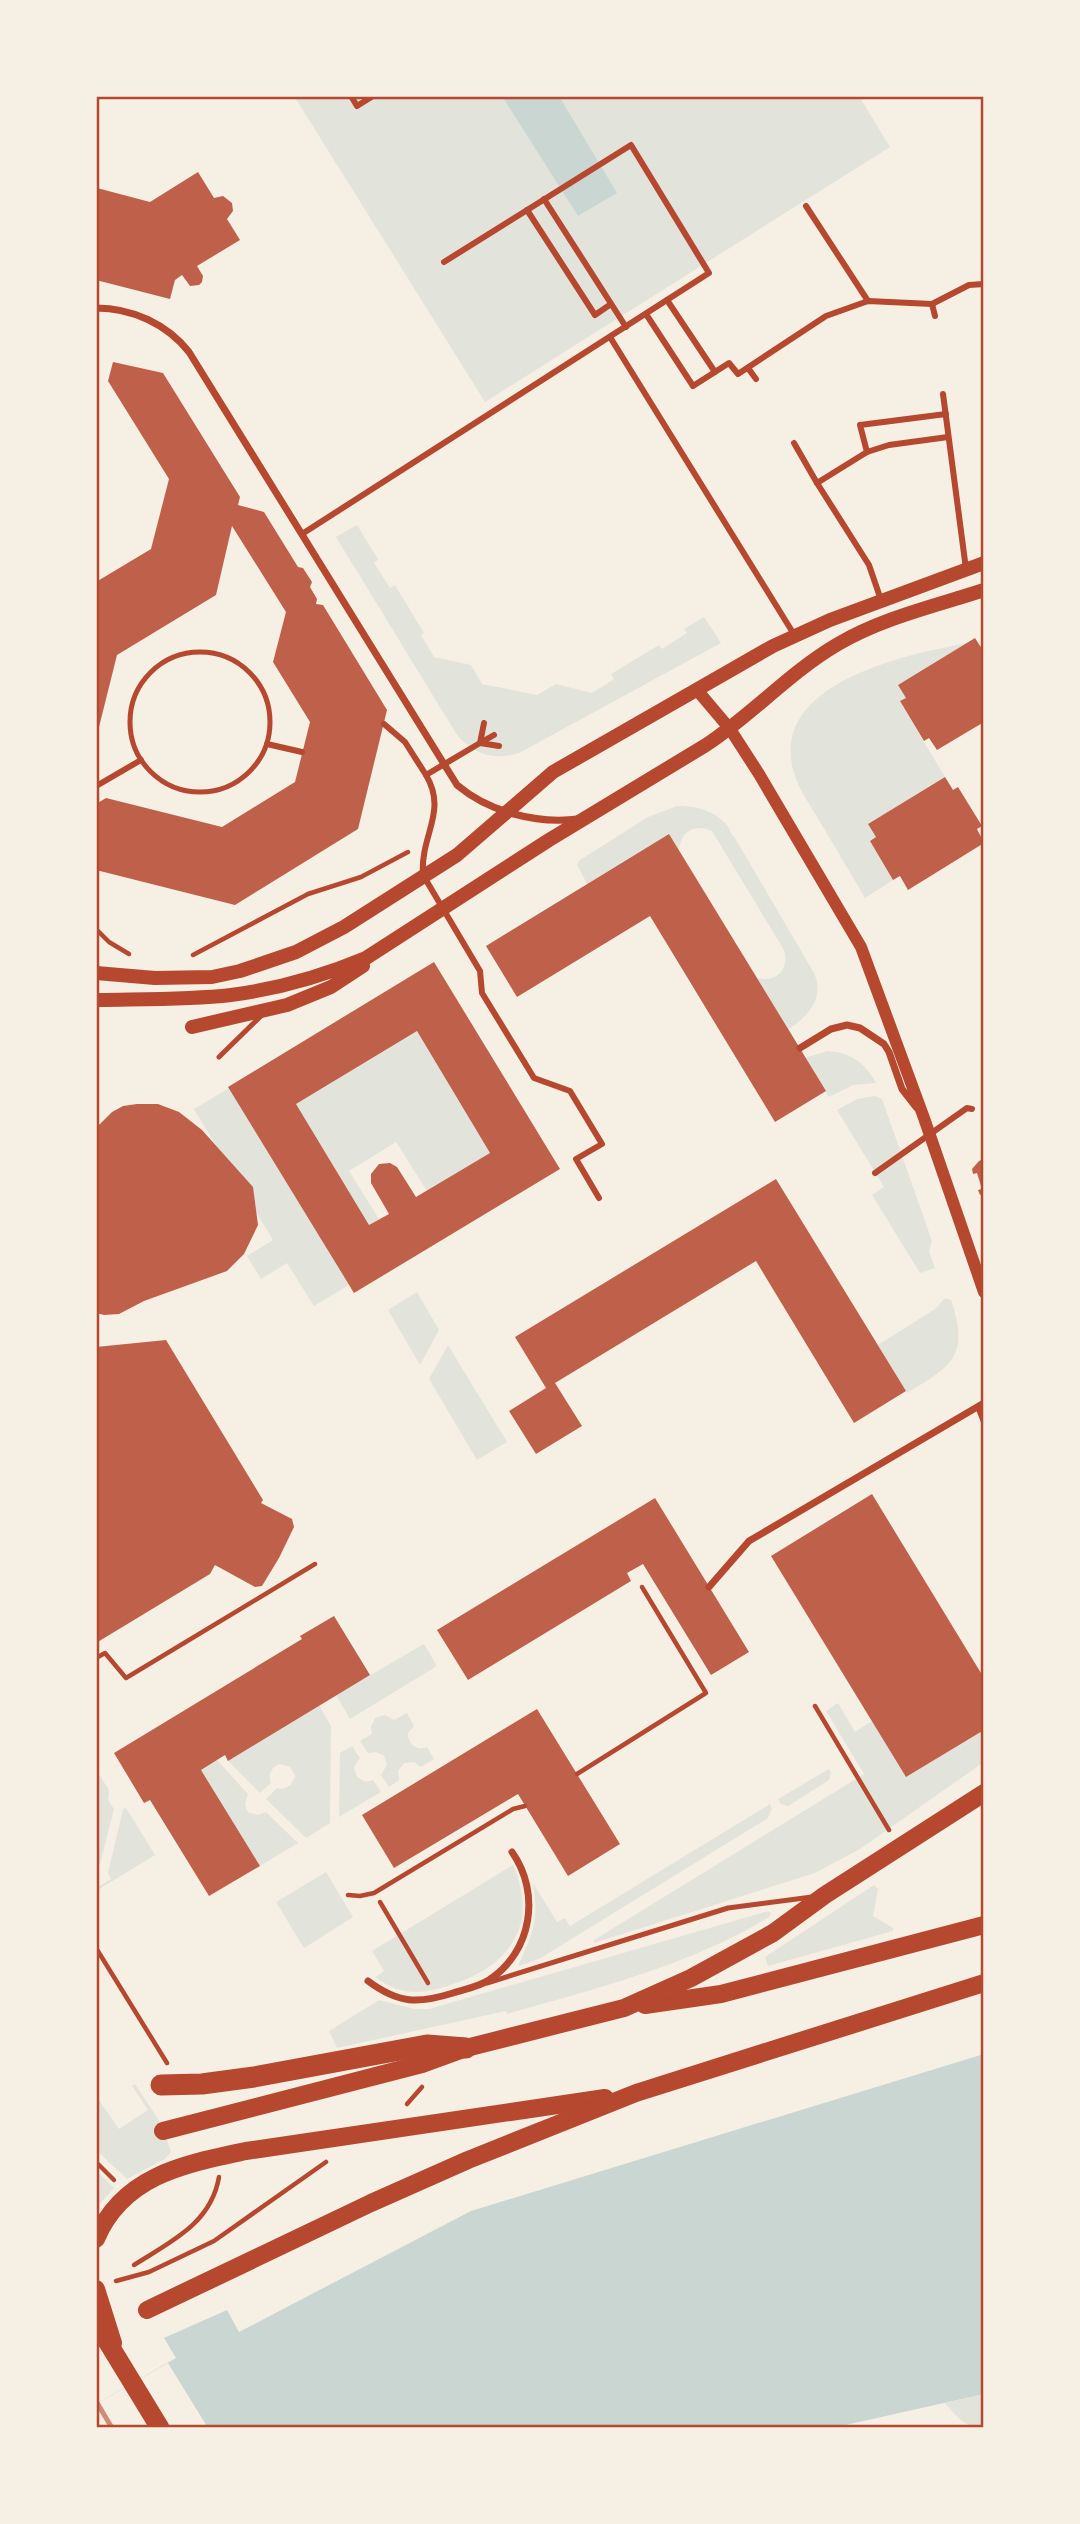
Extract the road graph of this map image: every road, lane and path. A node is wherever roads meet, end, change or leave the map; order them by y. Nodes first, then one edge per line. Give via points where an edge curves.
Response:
1 (351, 96) edge
2 (373, 96) edge
3 (544, 199) junction
4 (806, 206) dead end
5 (527, 210) junction
6 (444, 262) dead end
7 (984, 284) edge
8 (667, 300) junction
9 (868, 301) junction
10 (611, 304) junction
11 (932, 304) junction
12 (96, 308) edge
13 (646, 314) junction
14 (935, 316) dead end
15 (626, 327) junction
16 (610, 337) junction
17 (748, 368) junction
18 (715, 372) junction
19 (756, 380) dead end
20 (943, 394) dead end
21 (946, 414) junction
22 (948, 437) junction
23 (794, 443) dead end
24 (867, 452) junction
25 (817, 482) junction
26 (302, 534) junction
27 (984, 563) edge
28 (966, 569) junction
29 (984, 590) edge
30 (881, 600) junction
31 (795, 636) junction
32 (697, 690) junction
33 (484, 723) dead end
34 (384, 724) dead end
35 (730, 729) junction
36 (494, 735) dead end
37 (480, 743) junction
38 (267, 744) junction
39 (499, 746) dead end
40 (302, 752) dead end
41 (141, 760) junction
42 (426, 775) junction
43 (98, 785) dead end
44 (506, 811) junction
45 (587, 818) junction
46 (410, 851) dead end
47 (96, 929) edge
48 (406, 934) junction
49 (137, 957) dead end
50 (185, 957) dead end
51 (96, 974) edge
52 (96, 1000) edge
53 (268, 1010) junction
54 (192, 1027) dead end
55 (800, 1048) dead end
56 (219, 1057) dead end
57 (972, 1109) dead end
58 (925, 1118) junction
59 (875, 1173) dead end
60 (600, 1198) dead end
61 (984, 1292) edge
62 (981, 1406) edge
63 (984, 1423) edge
64 (315, 1564) dead end
65 (642, 1587) dead end
66 (709, 1587) dead end
67 (96, 1658) edge
68 (815, 1706) dead end
69 (577, 1774) dead end
70 (984, 1793) edge
71 (525, 1806) dead end
72 (885, 1823) dead end
73 (512, 1852) dead end
74 (348, 1895) dead end
75 (825, 1895) junction
76 (984, 1925) edge
77 (368, 1981) dead end
78 (984, 1983) edge
79 (479, 1985) junction
80 (624, 2008) junction
81 (466, 2048) junction
82 (161, 2085) dead end
83 (636, 2093) junction
84 (163, 2131) dead end
85 (96, 2239) edge
86 (139, 2274) dead end
87 (102, 2288) edge
88 (147, 2310) dead end
89 (96, 2323) edge
90 (117, 2357) junction
91 (160, 2428) edge

1 - 2 street via 357,106
3 - 5 street
3 - 8 street via 631,145 709,273
3 - 10 street
4 - 9 street
5 - 6 street
5 - 10 street via 594,315
7 - 11 street via 969,285
8 - 13 street
8 - 18 street
9 - 11 street
9 - 17 street via 826,316
10 - 15 street
11 - 14 street
12 - 26 street via 145,318 185,347
13 - 15 street
13 - 18 street via 693,386
15 - 16 street
16 - 26 street
16 - 31 street
17 - 18 street via 738,374 729,363
17 - 19 street
20 - 21 street
21 - 22 street
21 - 24 street via 860,425
22 - 24 street
22 - 28 street
23 - 25 street
24 - 25 street
25 - 30 street via 869,565
26 - 44 street via 448,774 467,794
27 - 28 main road
28 - 30 main road
29 - 35 main road via 888,621 838,643
30 - 31 main road
31 - 32 main road
32 - 35 street
32 - 44 main road via 553,772
33 - 37 street
34 - 42 street via 405,741
35 - 45 main road
35 - 58 street via 861,947
36 - 37 street
37 - 39 street
37 - 42 street
38 - 40 street
38 - 41 lane via 251,771 214,791 173,787 154,776
38 - 41 lane via 270,715 257,681 228,658 191,652 164,661 138,688 129,724
41 - 43 street
42 - 60 street via 436,807 421,858 423,874 480,971 482,993 534,1078 570,1091 602,1144 576,1159
44 - 45 street via 548,820
44 - 51 main road via 457,855 296,952 212,977
45 - 48 main road
46 - 50 path via 361,877 308,894
47 - 49 path via 117,948
48 - 52 main road via 351,964 271,988 204,997
48 - 53 main road via 331,986
53 - 54 main road
53 - 56 lane
55 - 58 street via 835,1028 865,1030 884,1044 901,1090
57 - 59 street via 967,1108
58 - 61 street
62 - 63 lane
62 - 66 street via 750,1541
64 - 67 path via 127,1678 105,1653
65 - 69 path via 706,1693
68 - 72 path
70 - 75 main road
71 - 74 path via 374,1893
73 - 79 street via 527,1884 526,1933 505,1966
75 - 79 lane via 728,1908
75 - 80 main road via 773,1933
76 - 80 main road via 721,1994
77 - 79 street via 393,1996 414,2001
78 - 83 main road
80 - 81 main road
81 - 82 highway via 427,2045 254,2077
81 - 84 main road via 422,2064
83 - 85 main road via 202,2161 160,2175 127,2194
83 - 88 main road via 383,2197
86 - 87 path
87 - 90 main road
89 - 90 highway
90 - 91 highway

